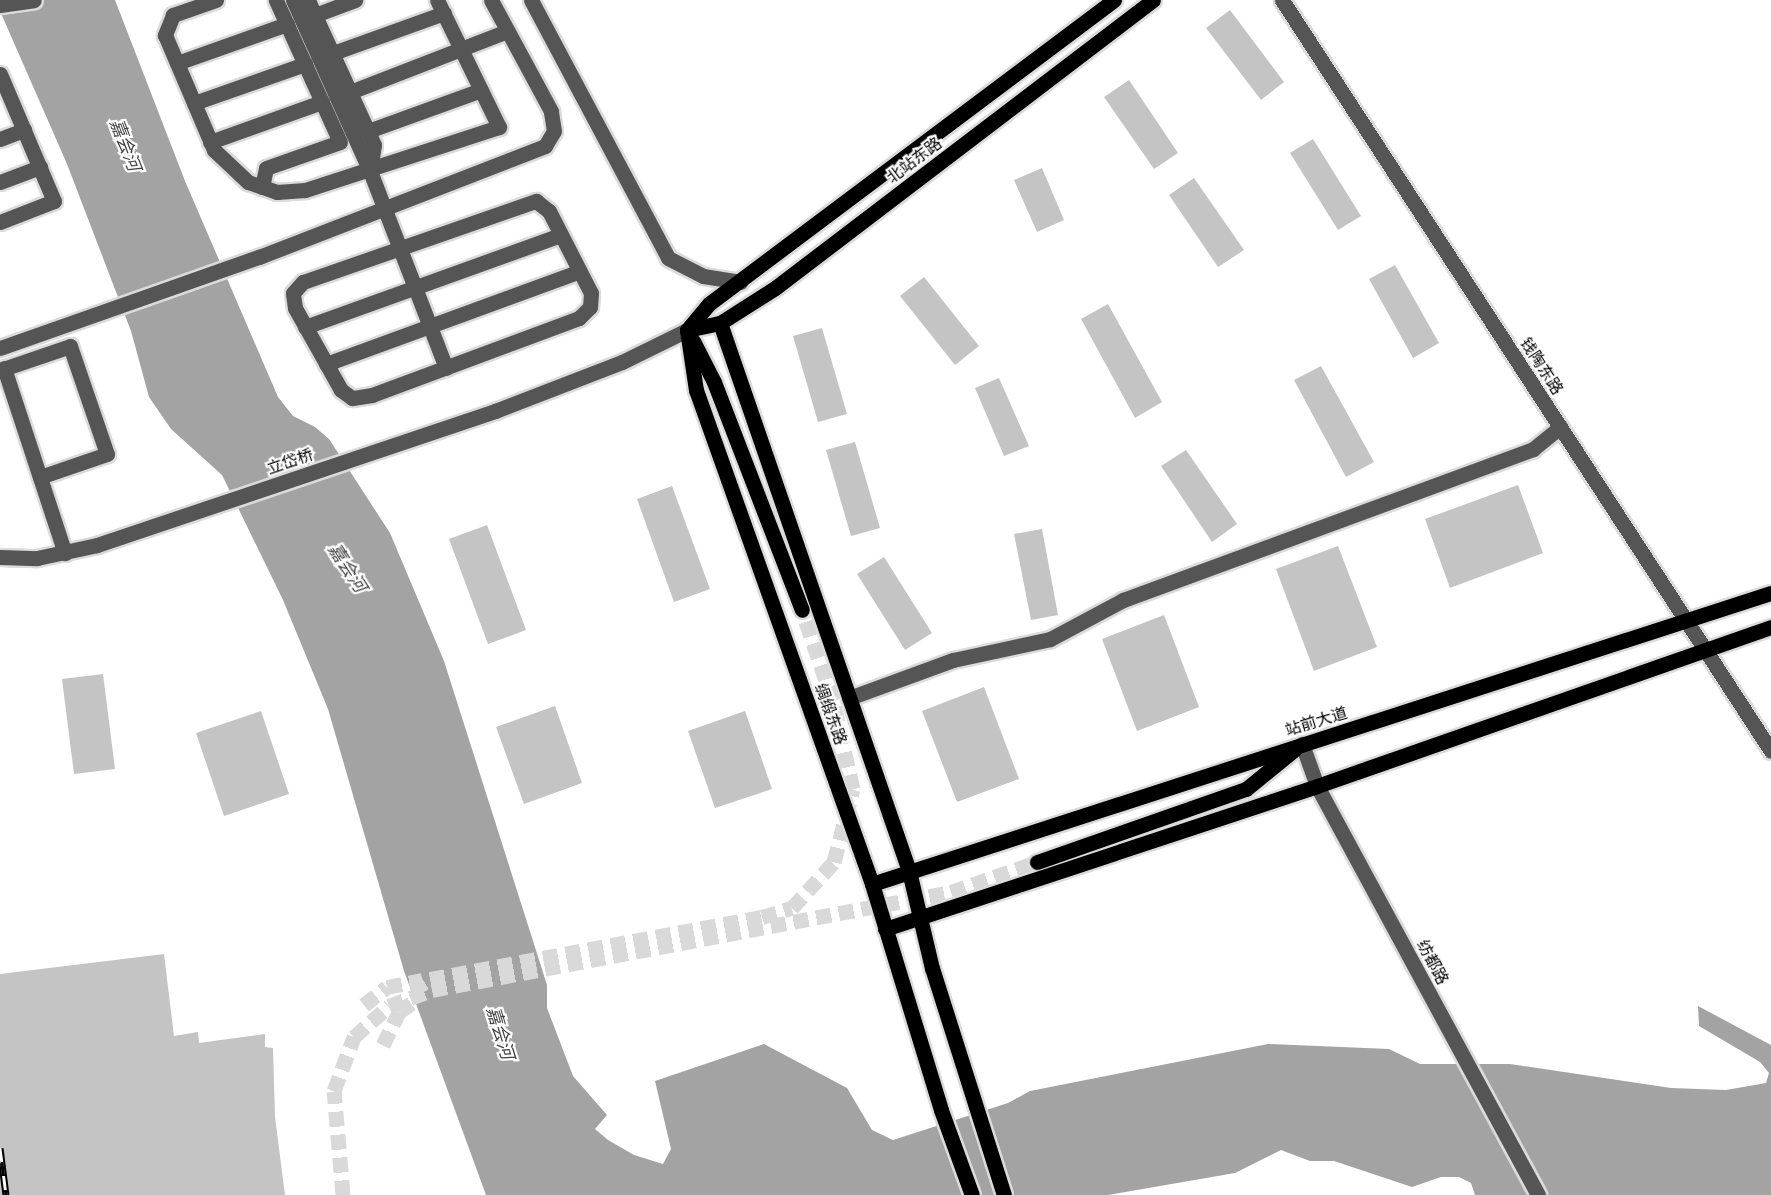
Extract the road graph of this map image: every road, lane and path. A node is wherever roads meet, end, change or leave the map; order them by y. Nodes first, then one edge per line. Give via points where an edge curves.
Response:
1 (34, 0) edge
2 (216, 0) edge
3 (276, 0) edge
4 (293, 0) edge
5 (308, 0) edge
6 (355, 0) edge
7 (491, 0) edge
8 (531, 0) edge
9 (1114, 0) edge
10 (1153, 0) edge
11 (1282, 0) edge
12 (0, 5) edge
13 (440, 7) edge
14 (315, 15) junction
15 (287, 24) junction
16 (507, 30) junction
17 (462, 51) junction
18 (333, 53) junction
19 (177, 63) junction
20 (305, 64) junction
21 (0, 74) edge
22 (3, 90) edge
23 (481, 90) junction
24 (350, 92) junction
25 (322, 102) junction
26 (194, 103) junction
27 (24, 130) junction
28 (368, 131) junction
29 (0, 139) edge
30 (210, 142) junction
31 (40, 167) junction
32 (370, 171) junction
33 (0, 182) edge
34 (262, 187) junction
35 (386, 208) junction
36 (0, 222) edge
37 (561, 234) junction
38 (400, 246) junction
39 (580, 271) junction
40 (741, 282) junction
41 (416, 287) junction
42 (720, 323) junction
43 (430, 325) junction
44 (305, 327) junction
45 (687, 330) junction
46 (0, 348) edge
47 (326, 364) junction
48 (446, 368) junction
49 (2, 369) edge
50 (495, 411) joint
51 (1560, 427) junction
52 (40, 477) junction
53 (65, 553) junction
54 (0, 557) edge
55 (1771, 593) edge
56 (802, 610) tunnel mouth
57 (1687, 622) junction
58 (1771, 627) edge
59 (1703, 650) junction
60 (849, 698) junction
61 (1302, 744) junction
62 (1771, 751) edge
63 (1317, 786) junction
64 (1037, 862) tunnel mouth
65 (909, 871) junction
66 (872, 884) junction
67 (920, 918) junction
68 (885, 929) junction
69 (972, 1195) edge
70 (1004, 1195) edge
71 (1538, 1195) edge

1 - 12 street
2 - 19 street via 173,15 165,35
3 - 15 street
4 - 32 street
5 - 14 street
6 - 14 street
7 - 16 street
8 - 40 street via 668,258 703,276
9 - 40 main road, 北站东路
10 - 42 main road, 北站东路 via 775,288
11 - 51 street, 钱陶东路
13 - 17 street
13 - 18 street
14 - 18 street
15 - 19 street
15 - 20 street
16 - 17 street
16 - 35 street via 551,111 554,131 545,146
17 - 23 street
17 - 24 street
18 - 24 street
19 - 26 street
20 - 25 street
20 - 26 street
21 - 22 street
22 - 27 street
23 - 28 street
23 - 32 street via 499,127
24 - 28 street
25 - 30 street
25 - 34 street via 340,142 266,168
26 - 30 street
27 - 29 street
27 - 31 street
28 - 32 street via 374,145
30 - 34 street via 222,161 248,182
31 - 33 street
31 - 36 street via 54,201
32 - 34 street via 305,190 277,192
32 - 35 street
35 - 38 street
35 - 46 street
37 - 38 street via 549,210 536,201
37 - 39 street
37 - 41 street
38 - 41 street
38 - 44 street via 303,282 292,292
39 - 43 street
39 - 48 street via 591,293 590,307 579,318
40 - 45 main road, 北站东路 via 710,303
41 - 43 street
41 - 44 street
42 - 45 main road, 北站东路
42 - 60 main road, 绸缎东路
43 - 47 street
43 - 48 street
44 - 47 street
45 - 50 street, 北站东路 via 622,362
45 - 56 main road via 714,382
45 - 66 main road, 绸缎东路 via 696,390
47 - 48 street via 341,390 352,398 372,395
49 - 52 street
49 - 52 street via 70,346 106,454
50 - 53 street, 立岱桥
51 - 57 street, 钱陶东路
51 - 60 street via 1533,449 1123,600 1050,639 952,660
52 - 53 street
53 - 54 street via 37,558
55 - 57 main road, 站前大道
57 - 59 street, 钱陶东路
57 - 61 main road, 站前大道
58 - 59 main road
59 - 62 street, 钱陶东路
59 - 63 main road
60 - 65 main road, 绸缎东路
61 - 63 street, 纺都路
61 - 64 main road via 1246,789
61 - 65 main road, 站前大道
63 - 67 main road
63 - 71 street, 纺都路
65 - 66 main road, 站前大道
65 - 67 main road, 绸缎东路
66 - 68 main road, 绸缎东路
67 - 68 main road
67 - 70 main road, 绸缎东路 via 970,1097
68 - 69 main road, 绸缎东路 via 941,1110

